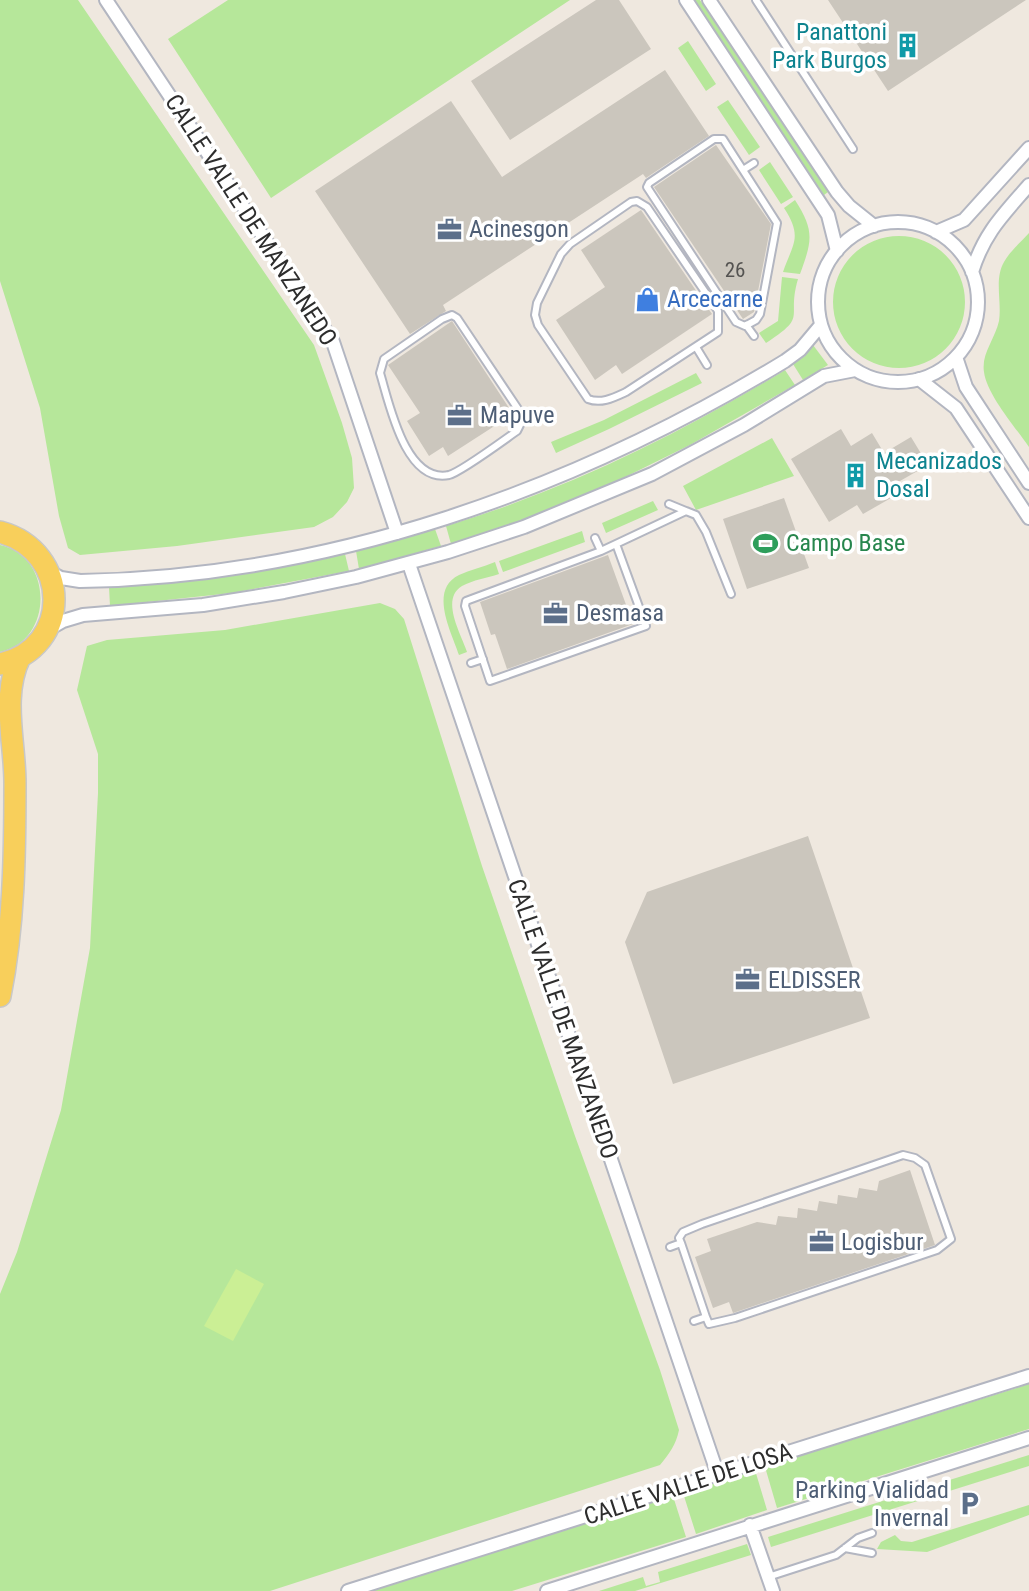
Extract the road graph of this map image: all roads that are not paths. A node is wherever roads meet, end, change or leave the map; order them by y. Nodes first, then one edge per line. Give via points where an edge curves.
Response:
1 (106, 0) edge
2 (686, 0) edge
3 (709, 0) edge
4 (756, 0) edge
5 (1029, 148) edge
6 (853, 149) dead end
7 (754, 163) dead end
8 (743, 170) junction
9 (1029, 185) edge
10 (874, 226) junction
11 (936, 233) junction
12 (836, 251) junction
13 (971, 272) junction
14 (746, 325) junction
15 (821, 325) junction
16 (754, 336) dead end
17 (696, 347) junction
18 (956, 357) junction
19 (707, 365) dead end
20 (855, 370) junction
21 (919, 379) junction
22 (382, 388) joint
23 (1029, 483) edge
24 (669, 504) dead end
25 (686, 511) junction
26 (1029, 518) edge
27 (1, 532) edge
28 (397, 533) junction
29 (595, 538) dead end
30 (616, 544) junction
31 (601, 551) junction
32 (409, 564) junction
33 (49, 572) junction
34 (731, 594) dead end
35 (46, 630) junction
36 (20, 657) junction
37 (483, 659) junction
38 (471, 663) dead end
39 (0, 664) edge
40 (0, 996) edge
41 (681, 1243) junction
42 (670, 1247) dead end
43 (706, 1317) junction
44 (694, 1321) dead end
45 (1029, 1376) edge
46 (1029, 1438) edge
47 (718, 1475) junction
48 (750, 1525) junction
49 (872, 1533) dead end
50 (845, 1548) junction
51 (872, 1553) dead end
52 (768, 1577) junction
53 (348, 1591) edge
54 (547, 1591) edge
55 (773, 1591) edge

1 - 28 street, CALLE VALLE DE MANZANEDO via 333,342
2 - 12 street via 828,215
3 - 10 street via 836,192
4 - 6 lane
5 - 11 street via 964,220
7 - 8 lane
8 - 14 lane via 778,228 760,314
8 - 14 lane via 723,139 714,139 647,187 736,322
9 - 13 street via 983,241
10 - 11 street via 912,224
10 - 12 street
11 - 13 street via 963,256
12 - 15 street via 821,281
13 - 18 street via 978,300 976,314 969,338
14 - 16 lane
15 - 20 street via 828,343
15 - 28 street via 795,355 669,428 513,496
17 - 17 lane via 626,393 597,402 588,399 538,325 537,303 570,244 638,201 647,206 718,311 718,332
17 - 19 lane
18 - 21 street
18 - 23 street via 966,387
20 - 21 street via 875,379
20 - 32 street via 824,376 652,474 499,536
21 - 26 street via 956,408
22 - 22 lane via 405,448 423,469 436,475 451,475 520,425 517,410 452,316 384,359
24 - 25 lane
25 - 30 lane
25 - 34 lane via 696,515 706,532
27 - 33 main road via 30,546
28 - 33 street via 284,559 195,573 80,581
29 - 31 lane
30 - 31 lane
30 - 37 lane via 646,626 490,681
31 - 37 lane via 466,601
32 - 35 street via 240,600 83,615
32 - 47 street, CALLE VALLE DE MANZANEDO
33 - 35 main road via 54,601
35 - 36 main road
36 - 39 main road
36 - 40 main road via 10,687 15,857
37 - 38 lane
41 - 42 lane
41 - 43 lane
41 - 43 lane via 683,1232 702,1224 903,1155 925,1165 951,1239 937,1250 735,1318 709,1324
43 - 44 lane
45 - 47 street, CALLE VALLE DE LOSA
46 - 48 street
47 - 53 street, CALLE VALLE DE LOSA
48 - 52 street
48 - 54 street
49 - 50 lane
50 - 51 lane
50 - 52 lane
52 - 55 street

